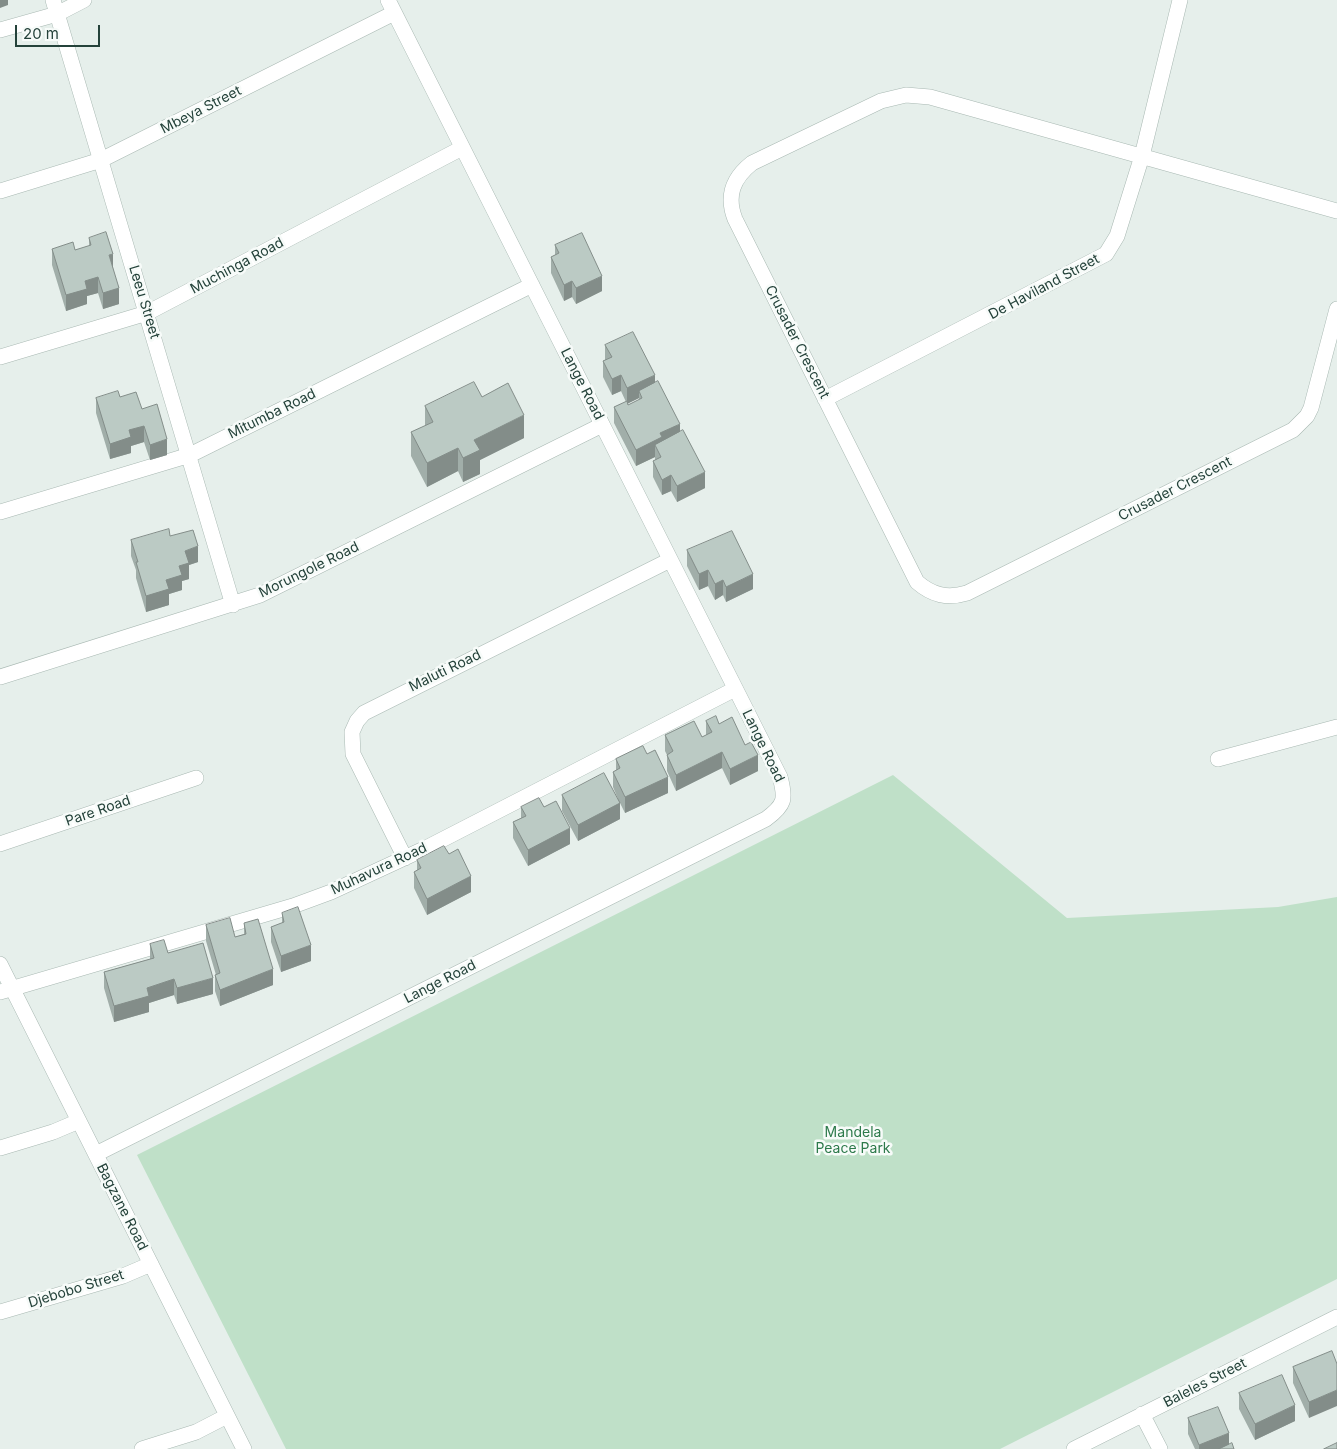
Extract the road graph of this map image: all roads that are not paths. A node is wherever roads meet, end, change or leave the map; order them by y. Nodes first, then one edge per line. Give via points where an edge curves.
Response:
1 (84, 0) edge
2 (1180, 0) edge
3 (391, 6) edge
4 (55, 7) edge
5 (0, 30) edge
6 (462, 148) junction
7 (1142, 156) junction
8 (101, 160) junction
9 (0, 191) edge
10 (1337, 211) edge
11 (532, 285) junction
12 (1337, 309) edge
13 (147, 312) junction
14 (0, 357) edge
15 (825, 399) junction
16 (602, 424) junction
17 (190, 455) junction
18 (0, 512) edge
19 (670, 560) junction
20 (233, 605) junction
21 (0, 677) edge
22 (736, 689) junction
23 (1337, 727) edge
24 (1218, 759) dead end
25 (196, 778) dead end
26 (0, 844) edge
27 (405, 858) junction
28 (0, 964) edge
29 (6, 990) edge
30 (79, 1121) junction
31 (0, 1148) edge
32 (96, 1154) junction
33 (151, 1264) junction
34 (0, 1312) edge
35 (1337, 1317) edge
36 (1142, 1414) junction
37 (227, 1416) junction
38 (142, 1449) edge
39 (244, 1449) edge
40 (1074, 1449) edge
41 (1160, 1449) edge

1 - 4 street
2 - 7 street, De Haviland Street
3 - 6 street, Lange Road
3 - 8 street, Mbeya Street
4 - 5 street
4 - 8 street, Leeu Street
6 - 11 street, Lange Road
6 - 13 street, Muchinga Road
7 - 10 street, Crusader Crescent
7 - 15 street, De Haviland Street via 1117,236 1106,254
7 - 15 street, Crusader Crescent via 930,97 906,95 881,101 752,163 735,181 731,210
8 - 9 street, Mbeya Street
8 - 13 street, Leeu Street
11 - 16 street, Lange Road
11 - 17 street, Mitumba Road
12 - 15 street, Crusader Crescent via 1311,408 1293,430 957,596 938,595 917,582
13 - 14 street, Muchinga Road
13 - 17 street, Leeu Street
16 - 19 street, Lange Road
16 - 20 street, Morungole Road via 260,595
17 - 18 street, Mitumba Road
17 - 20 street, Leeu Street
19 - 22 street, Lange Road
19 - 27 street, Maluti Road via 364,713 352,732 353,754
20 - 21 street, Morungole Road
22 - 27 street, Muhavura Road
22 - 32 street, Lange Road via 780,777 783,802 776,812
23 - 24 street
25 - 26 street, Pare Road
27 - 29 street, Muhavura Road via 293,906
28 - 29 street, Bagzane Road
29 - 30 street, Bagzane Road
30 - 31 street
30 - 32 street, Bagzane Road
32 - 33 street, Bagzane Road
33 - 34 street, Djebobo Street via 123,1276
33 - 37 street, Bagzane Road
35 - 36 street, Baleles Street
36 - 40 street, Baleles Street
36 - 41 street
37 - 38 street via 196,1432
37 - 39 street, Bagzane Road

